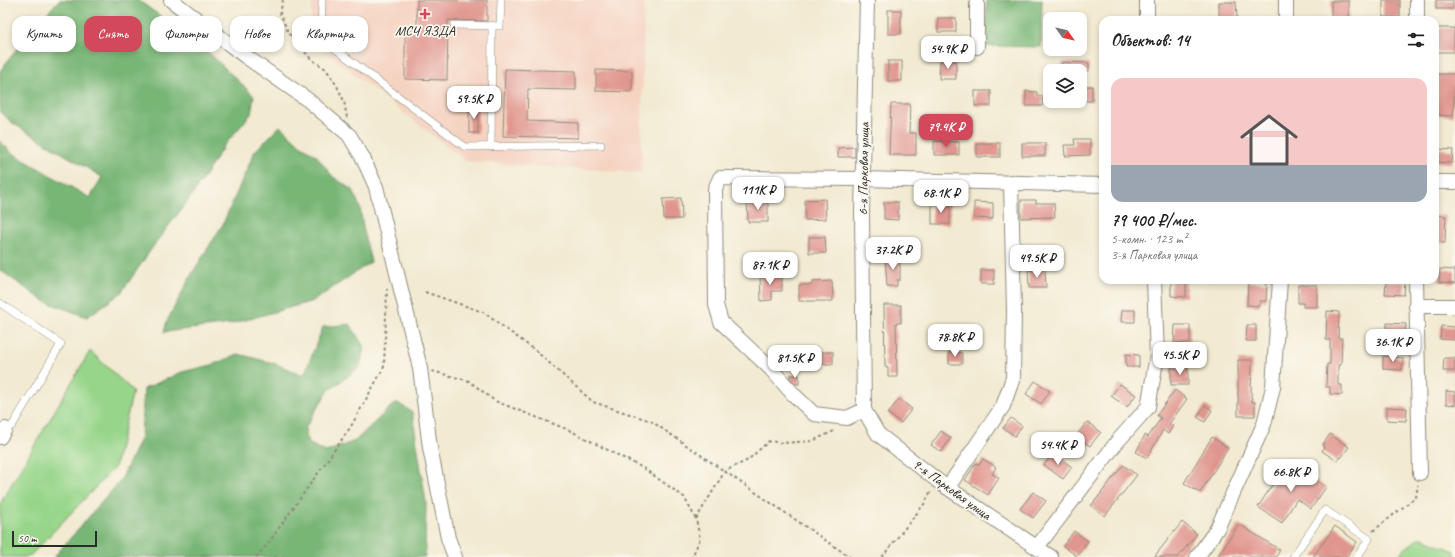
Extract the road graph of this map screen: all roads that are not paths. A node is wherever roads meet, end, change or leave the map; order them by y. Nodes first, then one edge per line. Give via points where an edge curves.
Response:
1 (171, 0) edge
2 (322, 0) edge
3 (501, 0) edge
4 (867, 0) edge
5 (977, 0) edge
6 (1147, 0) edge
7 (1286, 0) edge
8 (1417, 0) edge
9 (1147, 16) edge
10 (1286, 16) edge
11 (1417, 16) edge
12 (454, 25) dead end
13 (492, 26) junction
14 (977, 48) dead end
15 (601, 145) dead end
16 (491, 147) junction
17 (862, 179) junction
18 (1012, 182) junction
19 (1439, 182) edge
20 (1455, 182) edge
21 (1099, 185) edge
22 (1154, 284) edge
23 (1280, 284) edge
24 (1416, 284) edge
25 (0, 303) edge
26 (1416, 306) junction
27 (1455, 306) edge
28 (864, 410) junction
29 (3, 433) edge
30 (1420, 473) road end
31 (948, 487) junction
32 (1037, 547) junction
33 (455, 557) edge
34 (1051, 557) edge
35 (1198, 557) edge
36 (1293, 557) edge
37 (1357, 557) edge

1 - 33 street via 308,100 349,135 363,158 376,187 420,368 430,448 448,538
2 - 16 lane via 322,38 465,147
3 - 13 lane via 500,26
4 - 17 street, 6-я Парковая улица
5 - 14 street
6 - 9 street
7 - 10 street
8 - 11 street
12 - 13 lane
13 - 16 lane
15 - 16 lane
17 - 18 street
17 - 28 street, 6-я Парковая улица
17 - 28 street via 720,178 715,189 716,305 722,322 814,414 847,418
18 - 21 street
18 - 31 street via 1013,378 1003,406
19 - 20 street
22 - 32 street via 1157,356 1148,407
23 - 35 street via 1273,387 1264,424 1217,529
24 - 26 street
25 - 29 lane via 61,344 12,426
26 - 27 street
26 - 30 street
28 - 31 street, 9-я Парковая улица via 878,434
31 - 32 street, 9-я Парковая улица
32 - 34 street, 9-я Парковая улица
36 - 37 lane via 1325,510 1369,539

